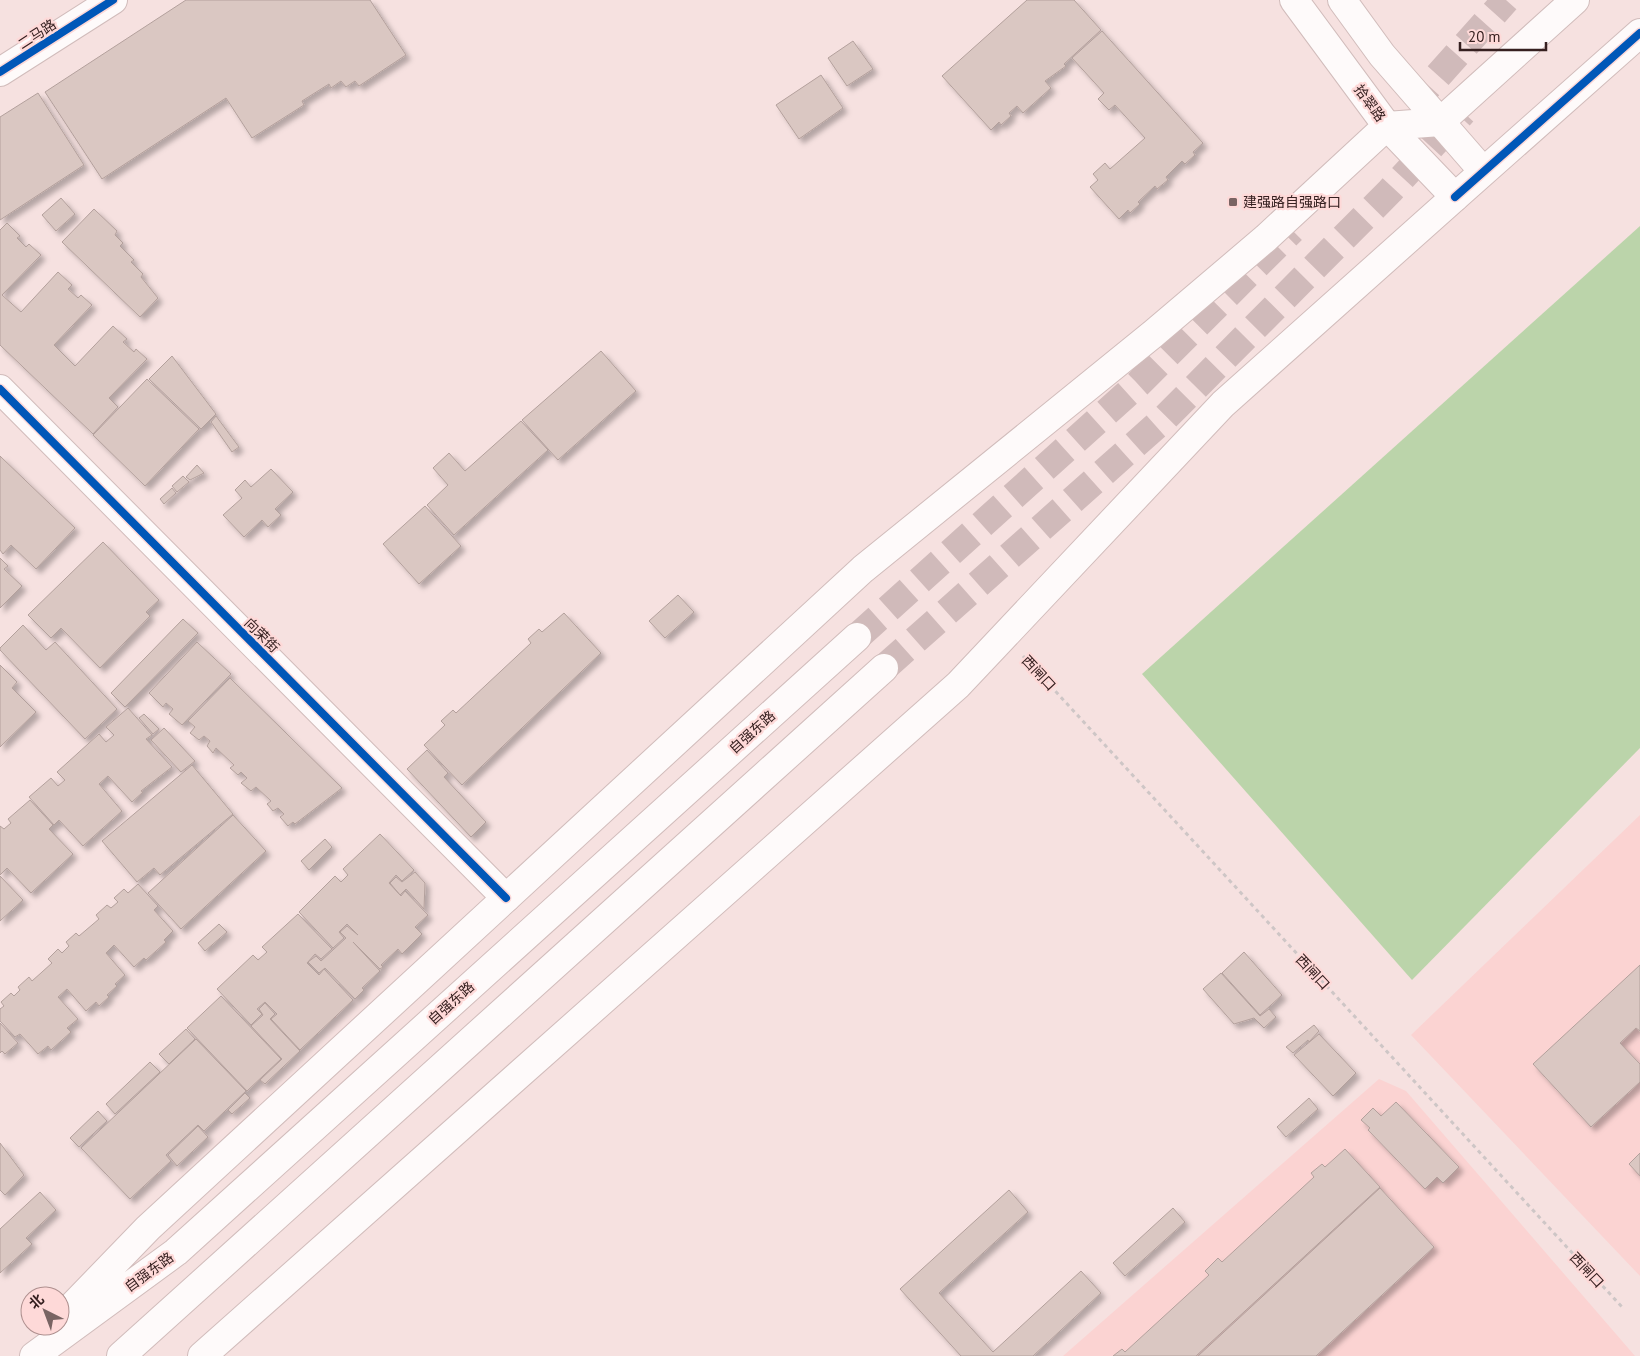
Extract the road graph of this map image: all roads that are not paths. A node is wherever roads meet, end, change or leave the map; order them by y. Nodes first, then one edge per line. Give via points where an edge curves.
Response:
1 (113, 0) edge
2 (1294, 0) edge
3 (1342, 0) edge
4 (1575, 0) edge
5 (1640, 34) edge
6 (0, 72) edge
7 (1440, 122) junction
8 (1387, 126) junction
9 (1483, 171) junction
10 (1455, 197) junction
11 (0, 389) edge
12 (857, 637) tunnel mouth
13 (884, 668) tunnel mouth
14 (506, 898) junction
15 (70, 1309) edge
16 (43, 1336) edge
17 (24, 1356) edge
18 (34, 1356) edge
19 (121, 1356) edge
20 (202, 1356) edge

1 - 6 main road, 二马路
2 - 8 main road, 拾翠路
3 - 7 main road via 1382,55
4 - 7 main road
5 - 9 main road
7 - 8 main road
7 - 9 main road
8 - 10 main road, 拾翠路
8 - 14 main road via 1266,238 1153,334 863,569
9 - 10 main road
10 - 20 main road via 1223,404 958,685
11 - 14 main road, 向荣街
12 - 18 main road, 自强东路 via 176,1252
13 - 19 main road
14 - 15 main road via 148,1228
16 - 17 main road

